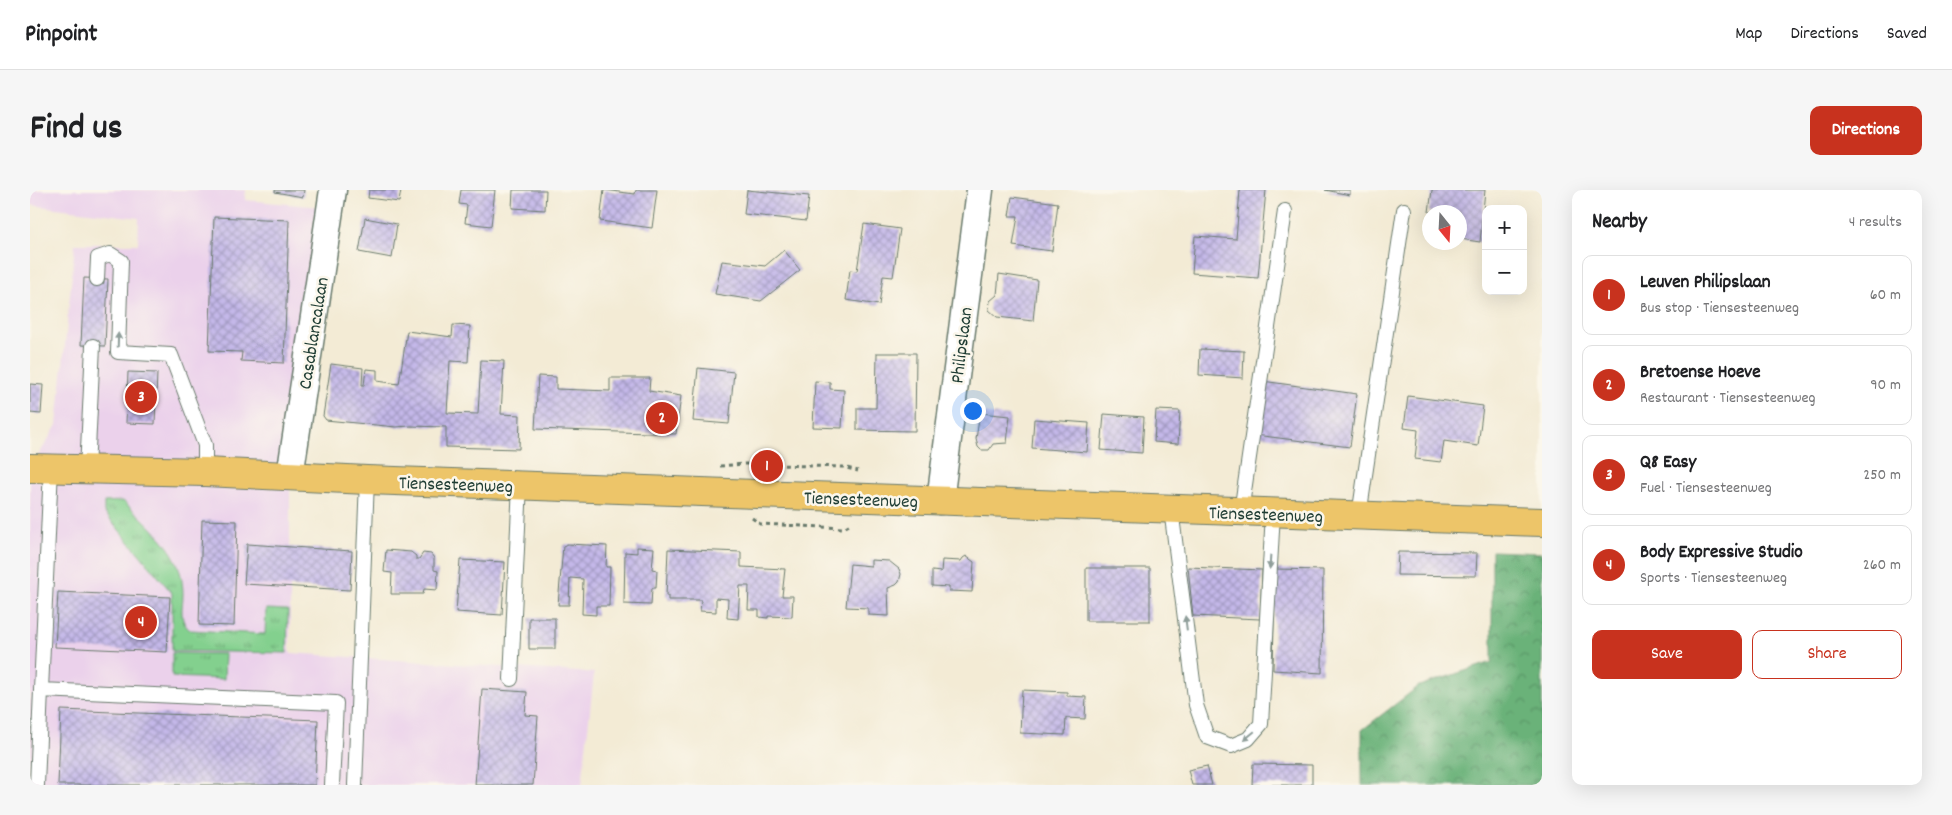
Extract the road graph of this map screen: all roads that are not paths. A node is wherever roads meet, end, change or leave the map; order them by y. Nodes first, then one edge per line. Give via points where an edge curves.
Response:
1 (333, 190) edge
2 (980, 190) edge
3 (1404, 210) dead end
4 (1285, 211) dead end
5 (97, 279) dead end
6 (93, 346) dead end
7 (41, 468) edge
8 (87, 470) junction
9 (206, 472) junction
10 (290, 476) junction
11 (367, 480) junction
12 (520, 484) junction
13 (940, 501) junction
14 (1171, 509) junction
15 (1241, 512) junction
16 (1273, 513) junction
17 (1360, 516) junction
18 (1542, 522) edge
19 (511, 679) dead end
20 (41, 690) junction
21 (37, 785) edge
22 (332, 785) edge
23 (355, 785) edge

1 - 10 street, Casablancalaan
2 - 13 street, Philipslaan
3 - 17 lane
4 - 15 lane
9 -> 5 lane via 205,445 172,355 118,352 122,261 110,254 98,258
6 - 8 lane
7 - 8 main road, Tiensesteenweg
7 - 20 lane
8 - 9 main road, Tiensesteenweg
9 - 10 main road, Tiensesteenweg
10 - 11 main road, Tiensesteenweg
11 - 12 main road, Tiensesteenweg
11 - 23 lane
12 - 13 main road, Tiensesteenweg
12 - 19 lane
13 - 14 main road, Tiensesteenweg
14 - 15 main road, Tiensesteenweg
16 -> 14 lane via 1261,724 1248,739 1231,746 1207,737 1196,705
15 - 16 main road, Tiensesteenweg
16 - 17 main road, Tiensesteenweg
17 - 18 main road, Tiensesteenweg
20 - 21 lane
20 - 22 lane via 336,703

